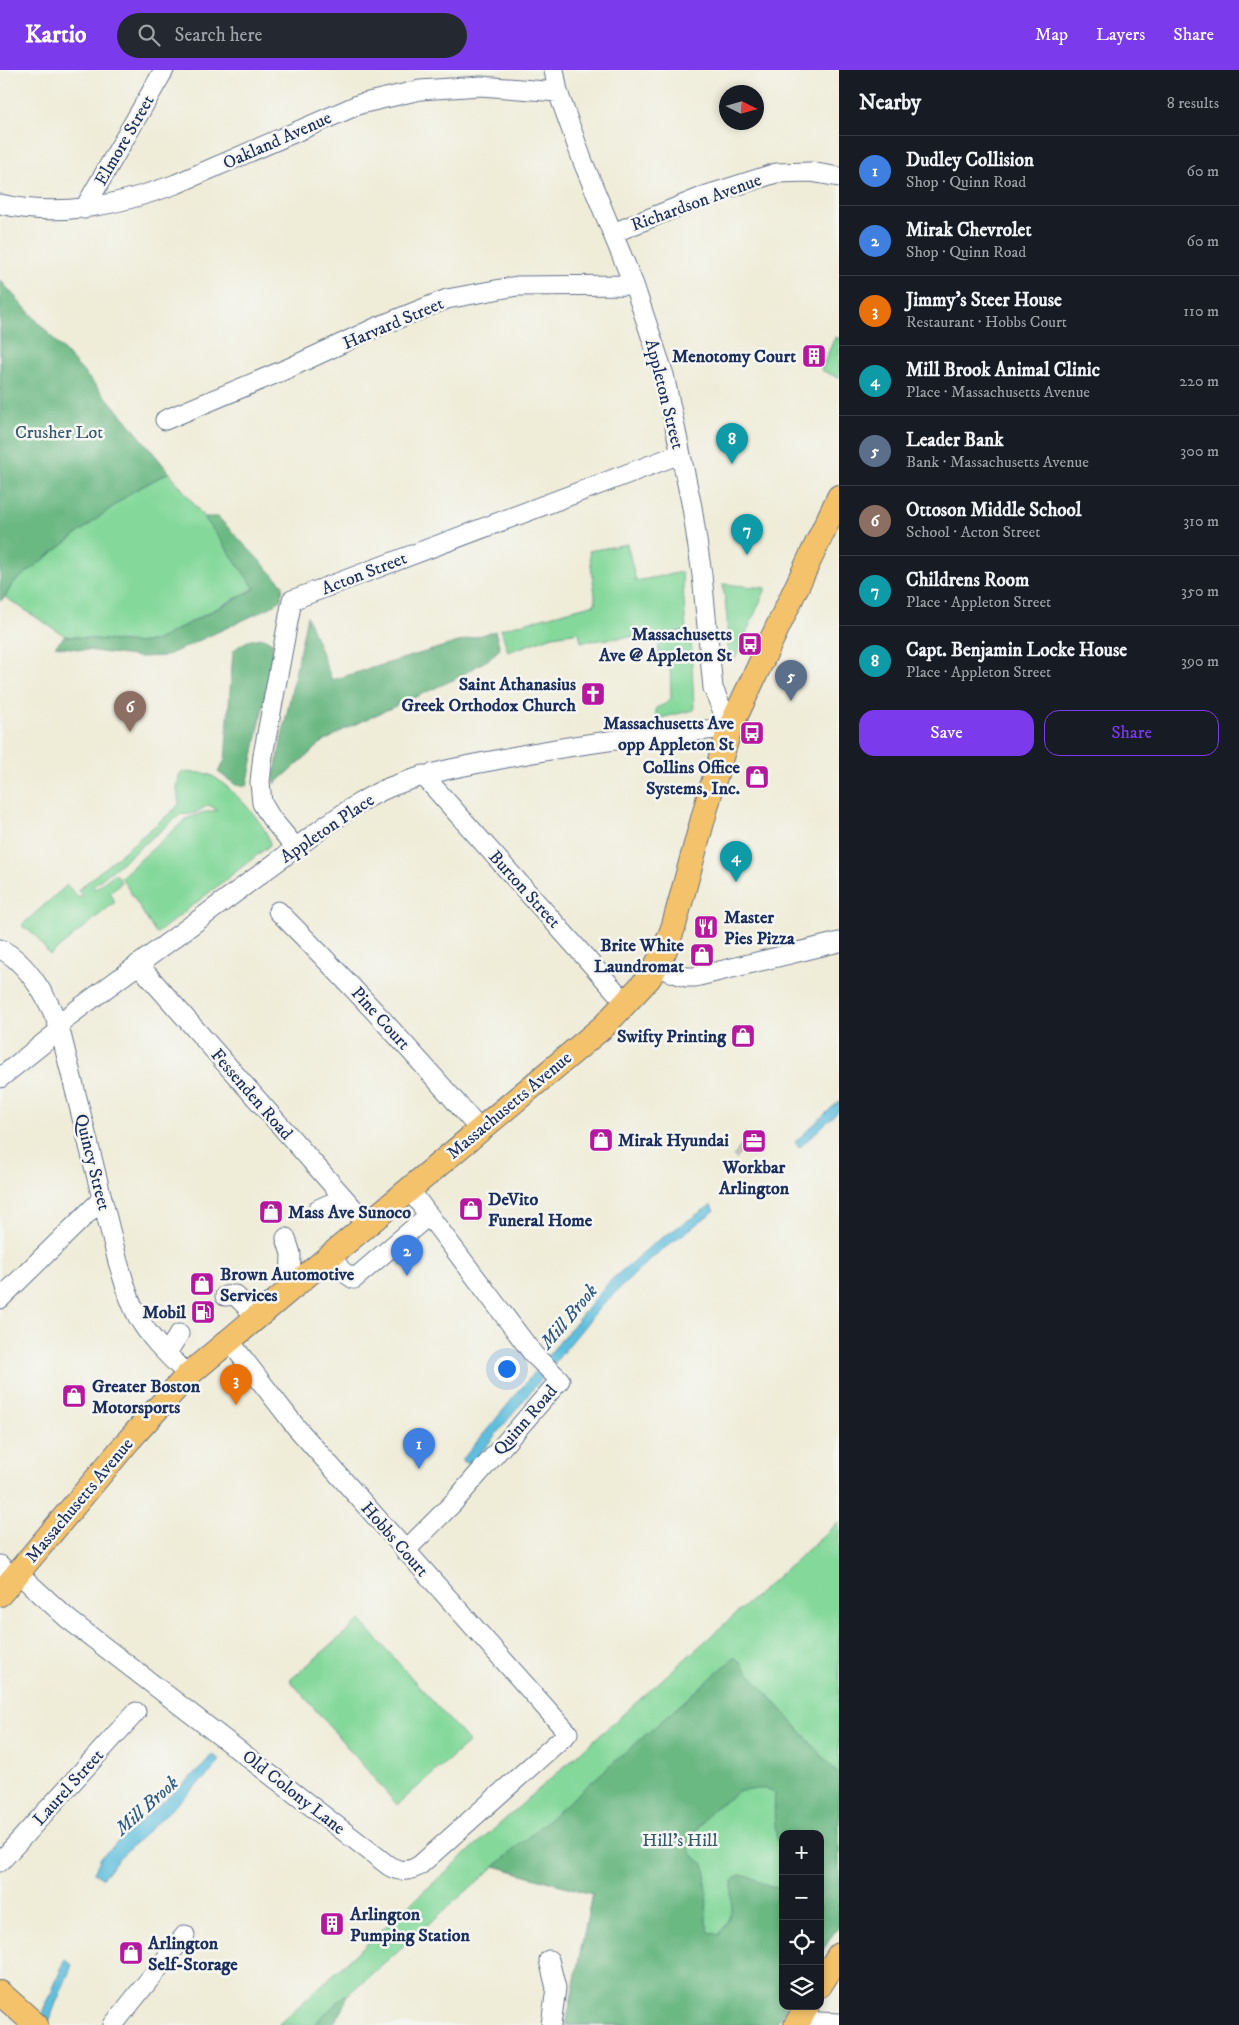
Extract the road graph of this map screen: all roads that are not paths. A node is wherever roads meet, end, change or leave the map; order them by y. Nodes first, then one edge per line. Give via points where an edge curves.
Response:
1 (164, 70) edge
2 (554, 70) edge
3 (558, 92) junction
4 (839, 177) edge
5 (0, 204) edge
6 (84, 209) junction
7 (613, 233) junction
8 (634, 285) junction
9 (165, 420) dead end
10 (680, 454) junction
11 (836, 511) edge
12 (730, 728) junction
13 (423, 776) junction
14 (296, 848) junction
15 (278, 911) dead end
16 (839, 942) edge
17 (0, 950) edge
18 (138, 964) junction
19 (656, 967) junction
20 (626, 1003) junction
21 (59, 1027) junction
22 (0, 1078) edge
23 (480, 1130) junction
24 (409, 1189) junction
25 (102, 1199) junction
26 (348, 1203) junction
27 (318, 1209) dead end
28 (429, 1215) junction
29 (367, 1224) junction
30 (286, 1238) dead end
31 (330, 1255) junction
32 (290, 1288) junction
33 (225, 1296) dead end
34 (0, 1299) edge
35 (263, 1310) junction
36 (179, 1334) dead end
37 (228, 1340) junction
38 (167, 1353) junction
39 (188, 1375) junction
40 (405, 1551) junction
41 (8, 1578) edge
42 (136, 1712) dead end
43 (568, 1732) joint
44 (0, 1862) edge
45 (185, 1935) dead end
46 (839, 1955) edge
47 (549, 1960) dead end
48 (824, 1979) edge
49 (0, 1993) edge
50 (801, 2017) edge
51 (32, 2021) edge
52 (839, 2023) edge
53 (113, 2025) edge
54 (550, 2025) edge

1 - 6 street, Elmore Street
2 - 3 street, Appleton Street
3 - 6 street, Oakland Avenue via 481,86 420,90 360,104 176,184 146,195
3 - 7 street, Appleton Street
4 - 7 street, Richardson Avenue via 811,172 776,173 707,195
5 - 6 street, Oakland Avenue via 23,209
7 - 8 street, Appleton Street
8 - 9 street, Harvard Street via 517,286 447,299
8 - 10 street, Appleton Street via 664,375
10 - 12 street, Appleton Street via 702,575 713,688
10 - 14 street, Acton Street via 292,600 260,782 262,802
11 - 12 main road, Massachusetts Avenue
12 - 13 street, Appleton Place via 671,732 541,751
12 - 19 main road, Massachusetts Avenue via 674,925
13 - 14 street, Appleton Place via 358,804
13 - 20 street, Burton Street
14 - 18 street, Appleton Place
15 - 23 street, Pine Court via 415,1054
16 - 19 street via 695,977 684,977
17 - 21 street, Quincy Street via 24,968 40,988
18 - 21 street, Appleton Place
18 - 26 street, Fessenden Road
19 - 20 main road, Massachusetts Avenue
20 - 23 main road, Massachusetts Avenue via 604,1026
21 - 22 street, Appleton Place
21 - 25 street, Quincy Street
23 - 24 main road, Massachusetts Avenue
24 - 28 street, Quinn Road
24 - 29 main road, Massachusetts Avenue
25 - 34 street
25 - 38 street, Quincy Street via 128,1294 151,1337
26 - 27 street via 334,1202
26 - 29 street, Fessenden Road
28 - 31 street via 354,1279 342,1271
28 - 40 street, Quinn Road via 539,1361 560,1380 453,1503
29 - 31 main road, Massachusetts Avenue
30 - 32 street via 291,1254
31 - 32 main road, Massachusetts Avenue
32 - 35 main road, Massachusetts Avenue
33 - 35 street via 235,1294 247,1307
35 - 37 main road, Massachusetts Avenue
36 - 38 street
37 - 39 main road, Massachusetts Avenue
37 - 40 street, Hobbs Court via 296,1427
38 - 39 street, Quincy Street
39 - 41 main road, Massachusetts Avenue
40 - 43 street, Hobbs Court
41 - 43 street, Old Colony Lane via 68,1619 397,1870 411,1870 420,1865
42 - 44 street, Laurel Street
45 - 53 street
46 - 48 main road
47 - 54 street via 556,1988
49 - 51 main road
50 - 52 street

